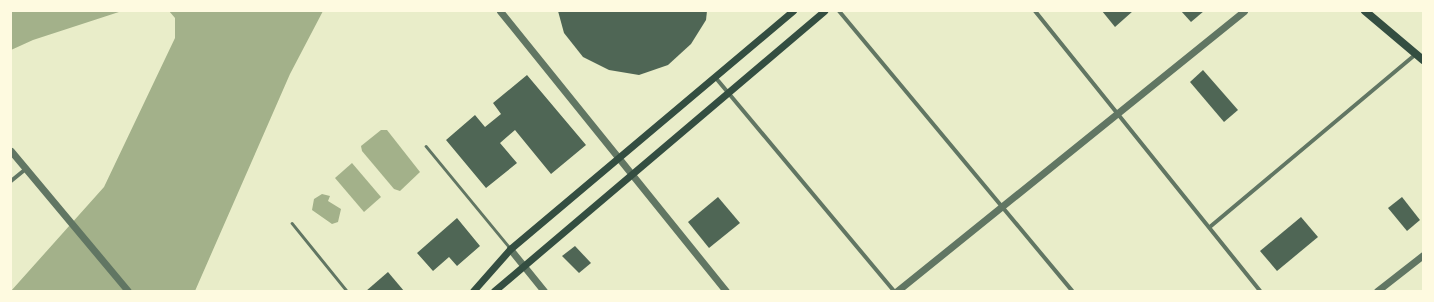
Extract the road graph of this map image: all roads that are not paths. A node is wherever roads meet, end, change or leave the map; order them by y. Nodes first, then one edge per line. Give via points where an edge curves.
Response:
1 (500, 11) edge
2 (793, 11) edge
3 (824, 11) edge
4 (839, 11) edge
5 (1244, 11) edge
6 (1365, 11) edge
7 (1037, 12) edge
8 (1417, 53) junction
9 (1423, 60) edge
10 (714, 76) junction
11 (727, 91) junction
12 (1118, 112) junction
13 (426, 146) dead end
14 (11, 151) edge
15 (620, 157) junction
16 (26, 169) junction
17 (632, 172) junction
18 (11, 182) edge
19 (1001, 207) junction
20 (292, 223) dead end
21 (1211, 226) junction
22 (510, 249) junction
23 (1422, 257) edge
24 (523, 265) junction
25 (128, 291) edge
26 (347, 291) edge
27 (473, 291) edge
28 (494, 291) edge
29 (544, 291) edge
30 (726, 291) edge
31 (895, 291) edge
32 (1072, 291) edge
33 (1260, 291) edge
34 (1377, 291) edge

1 - 15 street via 550,68
2 - 10 main road
3 - 11 main road
4 - 19 street
5 - 12 street
6 - 8 main road
7 - 12 street
8 - 9 main road
8 - 21 street
10 - 11 street
10 - 15 main road
11 - 17 main road
11 - 31 street
12 - 19 street
12 - 21 street
13 - 22 lane
14 - 16 street
15 - 17 street
15 - 22 main road
16 - 18 street
16 - 25 street
17 - 24 main road
17 - 30 street
19 - 31 street
19 - 32 street
20 - 26 lane
21 - 33 street
22 - 24 street
22 - 27 main road
23 - 34 street
24 - 28 main road
24 - 29 street

